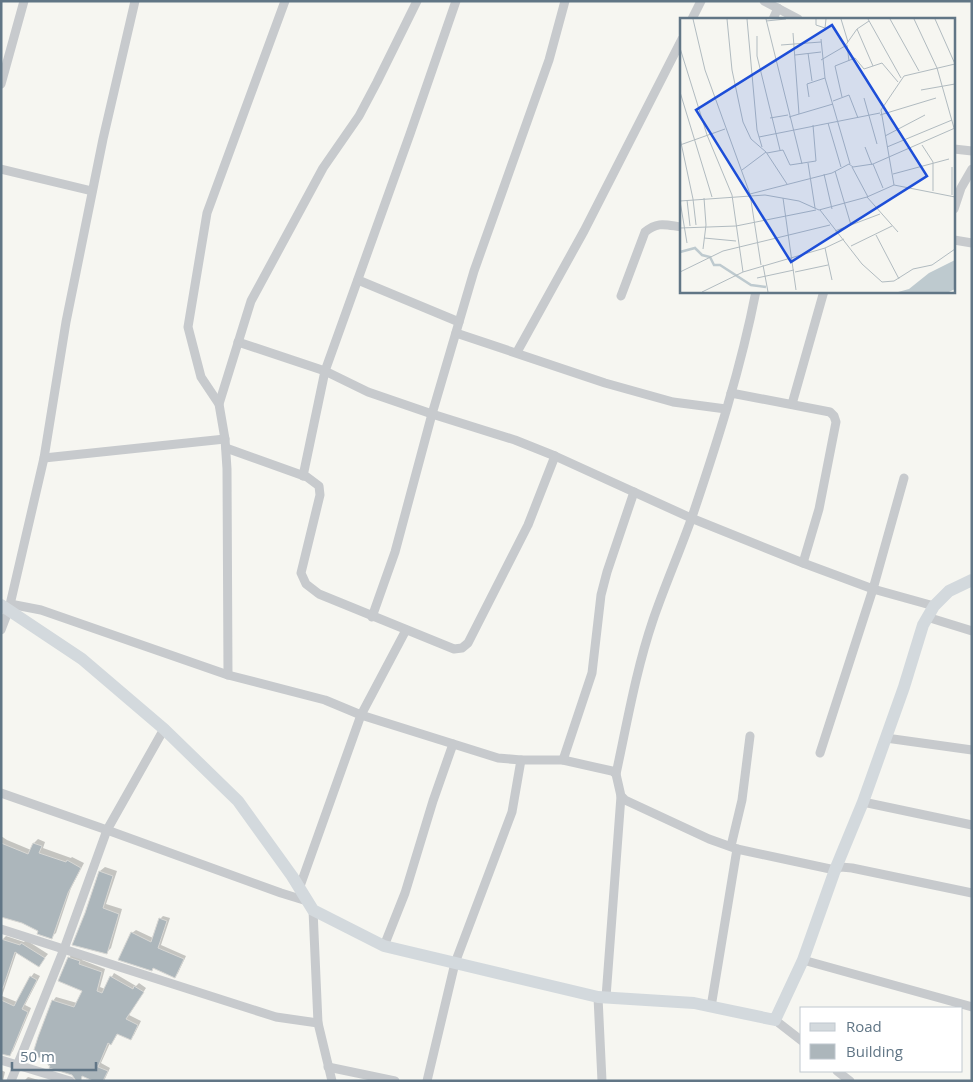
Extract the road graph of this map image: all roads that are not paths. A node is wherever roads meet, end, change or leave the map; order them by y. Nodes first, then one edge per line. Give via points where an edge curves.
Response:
1 (24, 1) edge
2 (136, 1) edge
3 (284, 1) edge
4 (417, 1) edge
5 (456, 1) edge
6 (565, 1) edge
7 (701, 1) edge
8 (764, 1) edge
9 (778, 8) junction
10 (692, 18) edge
11 (773, 18) edge
12 (796, 18) edge
13 (680, 44) edge
14 (1, 84) edge
15 (956, 149) edge
16 (972, 151) edge
17 (1, 169) edge
18 (972, 169) edge
19 (92, 191) junction
20 (956, 203) edge
21 (680, 227) edge
22 (956, 240) edge
23 (972, 243) edge
24 (358, 280) junction
25 (756, 292) edge
26 (824, 292) edge
27 (621, 296) dead end
28 (459, 322) junction
29 (456, 333) junction
30 (238, 342) junction
31 (516, 352) junction
32 (324, 371) junction
33 (731, 393) junction
34 (219, 404) junction
35 (792, 404) junction
36 (726, 409) junction
37 (432, 414) junction
38 (225, 438) junction
39 (226, 448) junction
40 (555, 456) junction
41 (44, 458) junction
42 (303, 476) junction
43 (904, 478) dead end
44 (634, 492) junction
45 (691, 518) junction
46 (803, 563) junction
47 (972, 580) edge
48 (873, 589) junction
49 (7, 606) edge
50 (931, 612) junction
51 (372, 617) junction
52 (1, 630) edge
53 (406, 630) junction
54 (972, 631) edge
55 (228, 675) junction
56 (361, 715) junction
57 (164, 729) junction
58 (750, 736) dead end
59 (886, 738) junction
60 (453, 744) junction
61 (972, 750) edge
62 (820, 753) dead end
63 (521, 760) junction
64 (563, 760) junction
65 (616, 774) junction
66 (1, 793) edge
67 (621, 796) junction
68 (863, 802) junction
69 (972, 825) edge
70 (107, 830) junction
71 (734, 848) junction
72 (834, 870) junction
73 (299, 889) junction
74 (972, 893) edge
75 (310, 905) junction
76 (1, 929) edge
77 (384, 946) junction
78 (64, 949) junction
79 (803, 960) junction
80 (455, 963) junction
81 (602, 997) junction
82 (711, 1007) junction
83 (972, 1007) edge
84 (775, 1020) junction
85 (318, 1023) junction
86 (800, 1040) edge
87 (1, 1060) edge
88 (16, 1065) junction
89 (328, 1067) junction
90 (838, 1072) edge
91 (11, 1081) edge
92 (70, 1081) edge
93 (332, 1081) edge
94 (395, 1081) edge
95 (427, 1081) edge
96 (602, 1081) edge
97 (850, 1081) edge

1 - 14 street
2 - 19 street
3 - 34 street via 207,214 188,327 201,377
4 - 30 street via 359,116 323,168 251,301
5 - 24 street
6 - 28 street via 549,60
7 - 10 street
8 - 9 street
9 - 11 street
9 - 12 street
13 - 31 street via 584,231
15 - 16 street
17 - 19 street
18 - 20 street
19 - 41 street
21 - 27 street via 653,225 645,232
22 - 23 street
24 - 28 street
24 - 32 street
25 - 33 street
26 - 35 street
28 - 29 street
29 - 31 street
29 - 37 street
30 - 32 street
30 - 34 street
31 - 36 street via 673,402
32 - 37 street via 368,392
32 - 42 street
33 - 35 street
33 - 36 street
34 - 38 street
35 - 46 street via 830,412 836,422 819,509
36 - 45 street
37 - 40 street
37 - 51 street via 395,552
38 - 39 street
38 - 41 street
39 - 42 street
39 - 55 street
40 - 44 street
40 - 53 street via 528,526 468,642 462,648 454,649
41 - 49 street
42 - 51 street via 319,486 320,495 301,573 306,584 319,594
43 - 48 street
44 - 45 street
44 - 64 street via 601,595 592,673
45 - 46 street
45 - 65 street via 653,619
46 - 48 street
47 - 50 street via 949,591
48 - 50 street
48 - 62 street
49 - 52 street
49 - 55 street via 41,610
49 - 57 street via 82,659
50 - 54 street
50 - 59 street via 922,624
51 - 53 street
53 - 56 street
55 - 56 street via 325,700
56 - 60 street
56 - 73 street
57 - 70 street
57 - 73 street via 238,801
58 - 71 street
59 - 61 street
59 - 68 street
60 - 63 street via 498,758
60 - 77 street via 406,893
63 - 64 street
63 - 80 street via 512,812
64 - 65 street
65 - 67 street
66 - 70 street
67 - 71 street
67 - 81 street
68 - 69 street
68 - 72 street
70 - 75 street
70 - 78 street
71 - 72 street
71 - 82 street
72 - 74 street via 852,868
72 - 79 street
73 - 75 street
75 - 77 street
75 - 85 street
76 - 78 street
77 - 80 street
78 - 85 street via 276,1017
78 - 88 street
79 - 83 street
79 - 84 street
80 - 81 street
80 - 95 street
81 - 82 street
81 - 96 street
82 - 84 street
84 - 86 street
85 - 89 street
87 - 88 street
88 - 91 street
88 - 92 street
89 - 93 street
89 - 94 street
90 - 97 street

